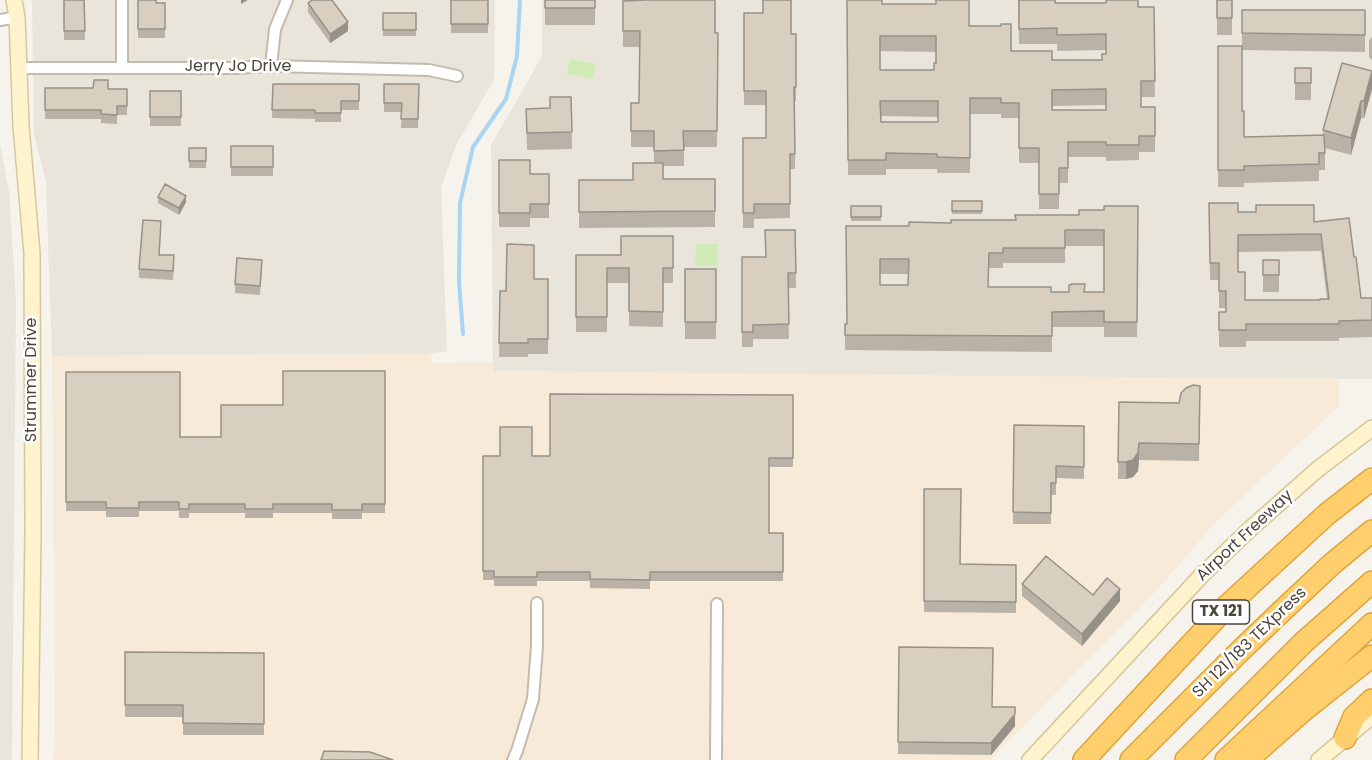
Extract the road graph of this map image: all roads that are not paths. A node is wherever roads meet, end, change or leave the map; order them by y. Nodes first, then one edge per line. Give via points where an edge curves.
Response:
1 (14, 0) edge
2 (122, 0) edge
3 (287, 0) edge
4 (16, 17) junction
5 (0, 20) edge
6 (271, 66) junction
7 (19, 68) junction
8 (122, 68) junction
9 (457, 76) dead end
10 (1372, 428) edge
11 (1372, 479) edge
12 (1372, 531) edge
13 (1372, 582) edge
14 (537, 603) dead end
15 (717, 603) dead end
16 (1372, 624) edge
17 (1372, 656) edge
18 (1372, 700) edge
19 (1372, 716) edge
20 (1345, 738) junction
21 (30, 760) edge
22 (513, 760) edge
23 (716, 760) edge
24 (1030, 760) edge
25 (1084, 760) edge
26 (1131, 760) edge
27 (1186, 760) edge
28 (1226, 760) edge
29 (1247, 760) edge
30 (1319, 760) edge

1 - 4 main road, Strummer Drive
2 - 8 street
3 - 6 street via 275,29
4 - 5 street
4 - 7 main road, Strummer Drive
6 - 8 street, Jerry Jo Drive
6 - 9 street, Jerry Jo Drive via 429,70
7 - 8 street, Jerry Jo Drive
7 - 21 main road, Strummer Drive via 32,253
10 - 24 main road, Airport Freeway via 1318,469 1202,575
11 - 25 highway, TX 121 via 1326,514 1227,606
12 - 26 highway, SH 121/183 TEXpress via 1276,616
13 - 27 highway via 1304,642
14 - 22 street via 533,699
15 - 23 street
16 - 28 highway
17 - 29 highway
18 - 20 highway via 1354,717
19 - 20 main road
20 - 30 main road

